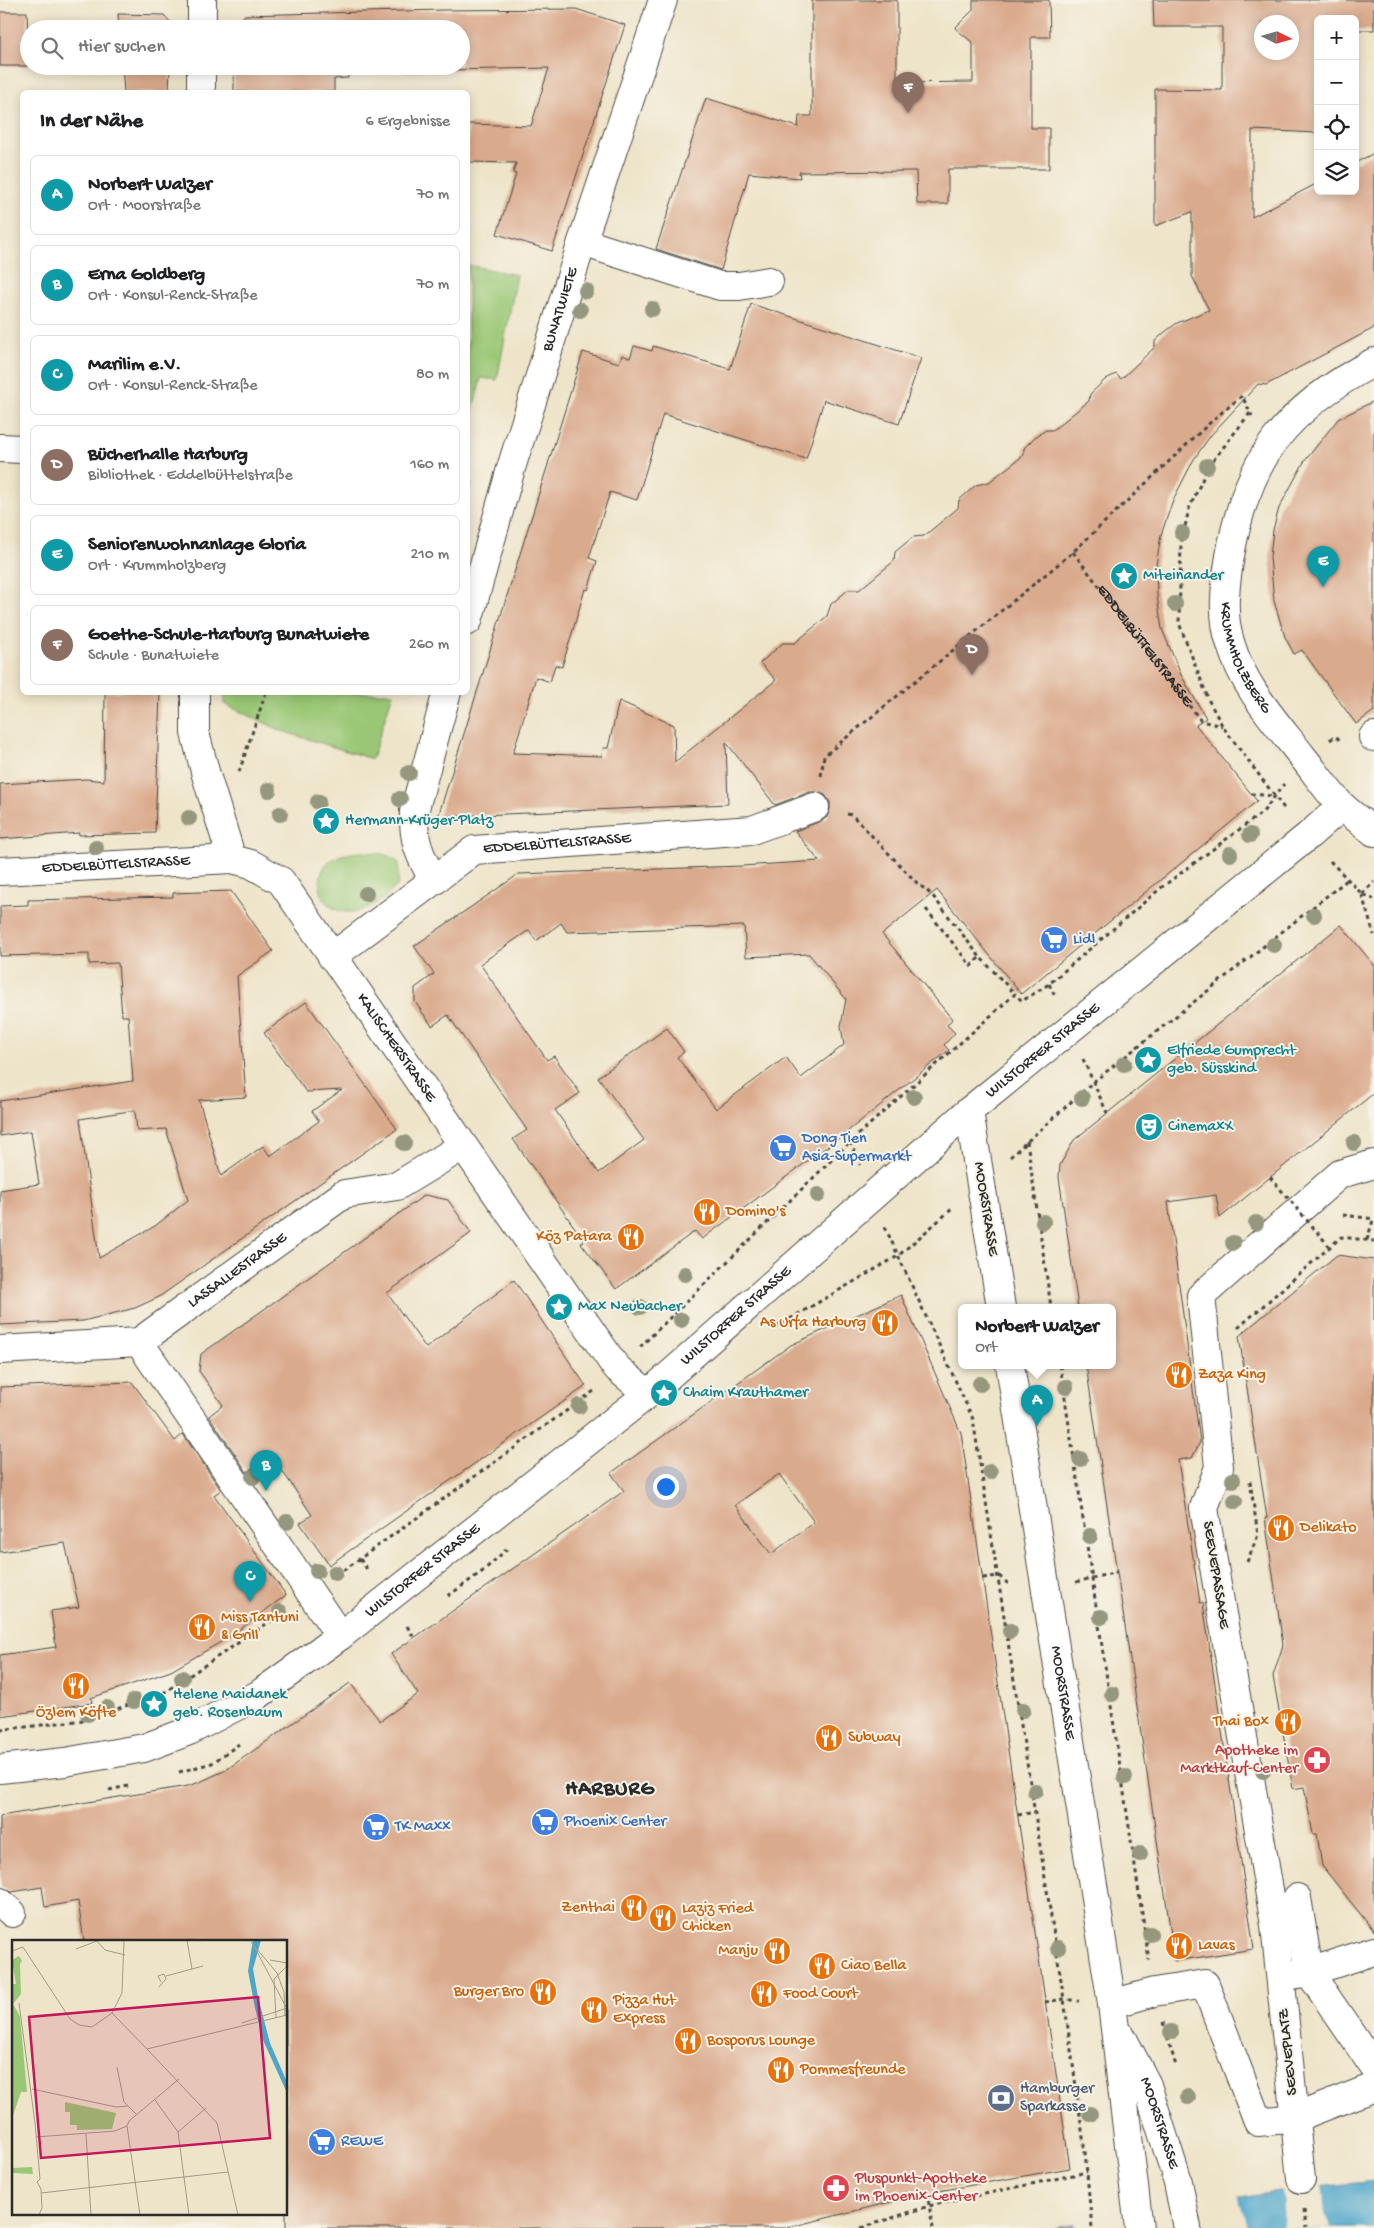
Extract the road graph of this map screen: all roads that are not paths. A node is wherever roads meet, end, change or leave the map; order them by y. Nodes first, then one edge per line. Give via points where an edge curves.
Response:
1 (202, 0) edge
2 (662, 0) edge
3 (202, 20) edge
4 (201, 75) edge
5 (201, 90) edge
6 (582, 242) junction
7 (769, 281) dead end
8 (1374, 362) edge
9 (0, 448) edge
10 (20, 449) edge
11 (470, 614) edge
12 (195, 695) edge
13 (446, 695) edge
14 (1342, 806) junction
15 (815, 807) road end
16 (1374, 832) edge
17 (232, 859) junction
18 (0, 871) edge
19 (434, 881) junction
20 (332, 957) junction
21 (970, 1110) junction
22 (463, 1146) junction
23 (1374, 1164) edge
24 (1001, 1304) edge
25 (139, 1342) junction
26 (0, 1350) edge
27 (1011, 1369) edge
28 (648, 1394) junction
29 (340, 1636) junction
30 (0, 1769) edge
31 (1297, 1898) dead end
32 (1275, 1925) joint
33 (1374, 1951) edge
34 (1309, 1972) junction
35 (1282, 1976) junction
36 (1113, 2013) junction
37 (1374, 2067) edge
38 (1374, 2087) edge
39 (1296, 2118) junction
40 (1302, 2179) dead end
41 (1140, 2228) edge
42 (1187, 2228) edge

1 - 3 street
2 - 6 street, BUNATWIETE
4 - 5 street
6 - 7 street via 720,286
6 - 11 street, BUNATWIETE via 512,465
8 - 14 street, KRUMMHOLZBERG via 1324,391 1290,422 1269,447 1254,473 1242,505 1224,597 1230,645 1241,671 1260,704
9 - 10 street
12 - 17 street via 195,732
13 - 19 street via 414,812 419,854
14 - 16 street, KRUMMHOLZBERG
14 - 21 street, WILSTORFER STRASSE
15 - 19 street, EDDELBÜTTELSTRASSE via 752,830 474,850
17 - 18 street, EDDELBÜTTELSTRASSE
17 - 20 street, KALISCHERSTRASSE via 251,864 281,882
19 - 20 street, EDDELBÜTTELSTRASSE
20 - 22 street, KALISCHERSTRASSE
21 - 24 street, MOORSTRASSE
21 - 28 street, WILSTORFER STRASSE
22 - 25 street, LASSALLESTRASSE via 397,1186 344,1194
22 - 28 street, KALISCHERSTRASSE via 618,1369
23 - 32 street, SEEVEPASSAGE via 1340,1174 1201,1296 1219,1467 1204,1508
25 - 26 street
25 - 29 street
27 - 36 street, MOORSTRASSE
28 - 29 street, WILSTORFER STRASSE
29 - 30 street, WILSTORFER STRASSE via 258,1695 189,1731 144,1748
31 - 34 street
32 - 35 street, SEEVEPLATZ
33 - 34 street
34 - 35 street
34 - 37 street
35 - 39 street, SEEVEPLATZ
36 - 39 street via 1154,1992 1205,1984 1258,2122
36 - 41 street, MOORSTRASSE
36 - 42 street, MOORSTRASSE via 1147,2085 1178,2182
38 - 39 street
39 - 40 street, SEEVEPLATZ

